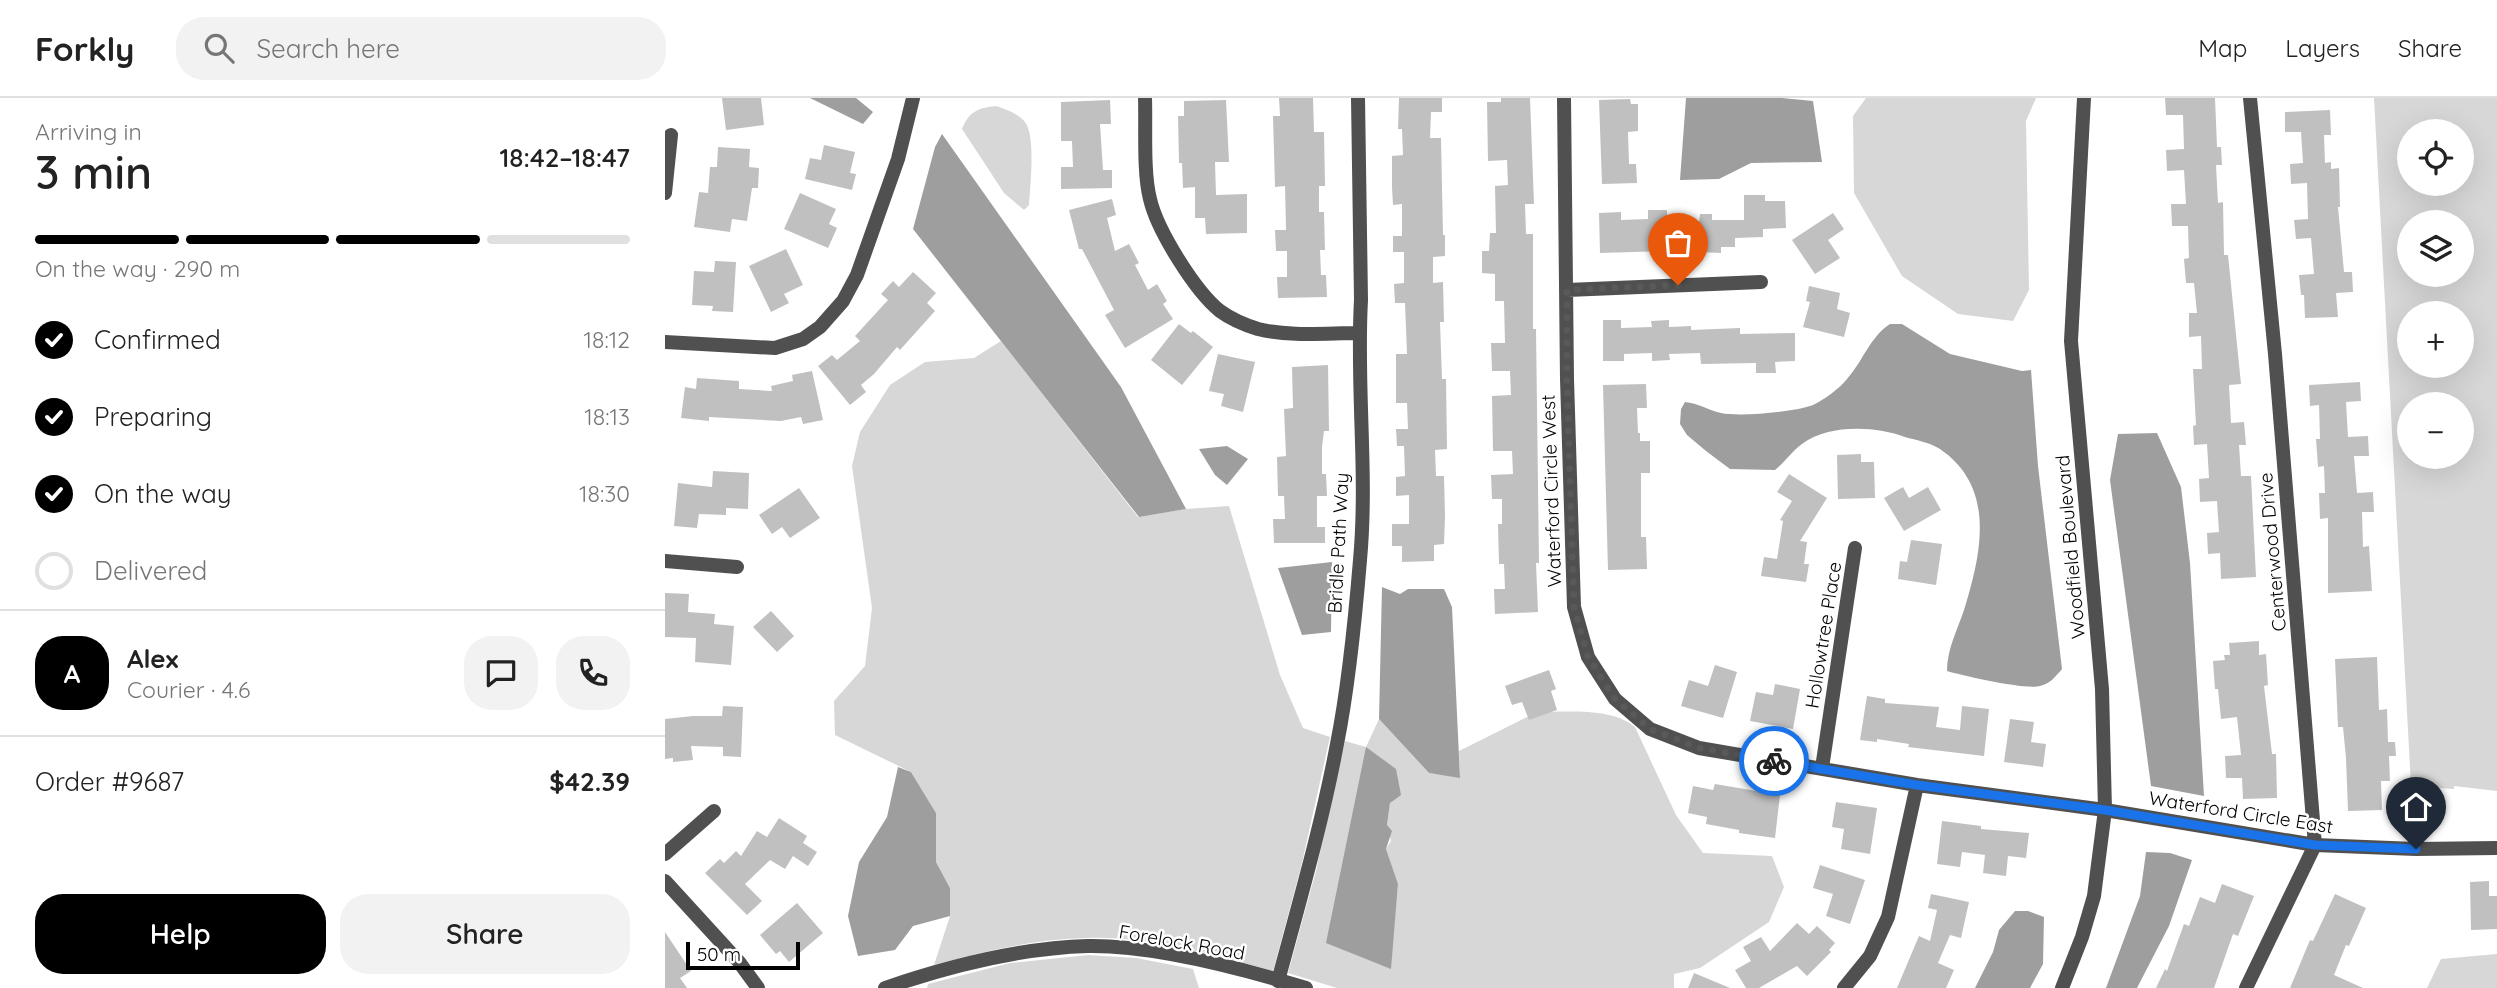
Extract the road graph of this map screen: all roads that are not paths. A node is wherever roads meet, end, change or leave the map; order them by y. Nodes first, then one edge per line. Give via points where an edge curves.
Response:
1 (913, 98) edge
2 (1145, 98) edge
3 (1358, 98) edge
4 (1564, 98) edge
5 (2084, 98) edge
6 (2250, 98) edge
7 (671, 135) dead end
8 (665, 193) edge
9 (1761, 282) dead end
10 (1567, 290) junction
11 (1359, 333) junction
12 (665, 342) edge
13 (1855, 548) dead end
14 (665, 561) edge
15 (737, 566) dead end
16 (1822, 768) junction
17 (1917, 785) junction
18 (2105, 810) junction
19 (714, 811) dead end
20 (2315, 845) junction
21 (2497, 848) edge
22 (665, 854) edge
23 (665, 881) edge
24 (1278, 981) junction
25 (758, 988) edge
26 (885, 988) edge
27 (1306, 988) edge
28 (1844, 988) edge
29 (2062, 988) edge
30 (2246, 988) edge

1 - 12 street via 898,159 851,290 820,327 803,339 775,348
2 - 11 street via 1149,197 1157,224 1202,293 1236,321 1261,329
3 - 11 street, Bridle Path Way
4 - 10 street, Waterford Circle West
5 - 18 street, Woodfield Boulevard via 2071,341 2102,689
6 - 20 street, Centerwood Drive
7 - 8 street
9 - 10 street
10 - 16 street, Waterford Circle West via 1574,607 1588,657 1615,699 1650,729 1699,748
11 - 24 street, Bridle Path Way via 1360,557 1347,677 1337,744
13 - 16 street, Hollowtree Place
14 - 15 street
16 - 17 street, Waterford Circle West
17 - 18 street, Waterford Circle West
17 - 28 street via 1888,916 1870,956
18 - 20 street, Waterford Circle East
18 - 29 street, Woodfield Boulevard via 2094,896
19 - 22 street
20 - 21 street, Waterford Circle East
20 - 30 street
23 - 25 street
24 - 26 street, Forelock Road via 1211,963 1088,946 1008,954
24 - 27 street, Forelock Road

